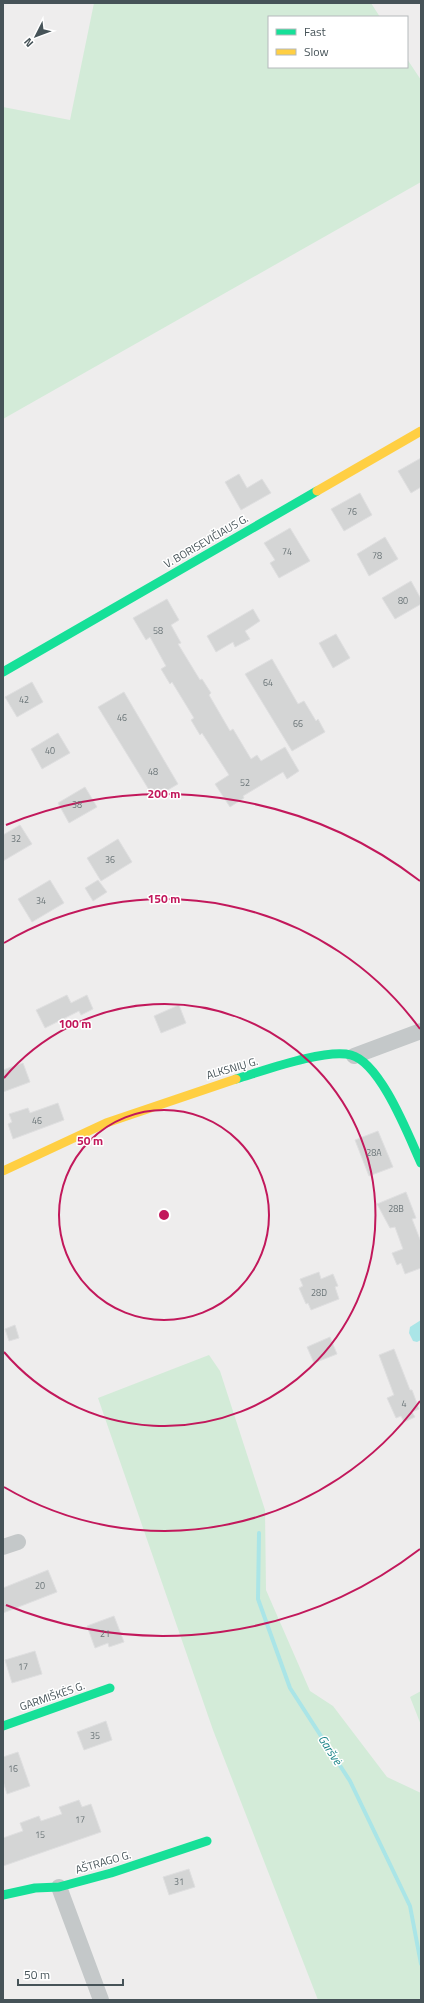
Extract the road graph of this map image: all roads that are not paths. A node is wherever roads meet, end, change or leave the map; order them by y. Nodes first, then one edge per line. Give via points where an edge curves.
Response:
1 (421, 431) edge
2 (3, 672) edge
3 (421, 1030) edge
4 (354, 1056) junction
5 (421, 1163) edge
6 (3, 1171) edge
7 (110, 1688) dead end
8 (3, 1726) edge
9 (208, 1841) dead end
10 (59, 1886) junction
11 (3, 1895) edge
12 (101, 2000) edge

1 - 2 street, V. BORISEVIČIAUS G.
3 - 4 street
4 - 5 street via 373,1072 387,1091
4 - 6 street, ALKSNIŲ G. via 324,1054 214,1085 106,1123
7 - 8 street, GARMIŠKĖS G.
9 - 10 street, AŠTRAGO G. via 111,1873
10 - 11 street, AŠTRAGO G.
10 - 12 street

